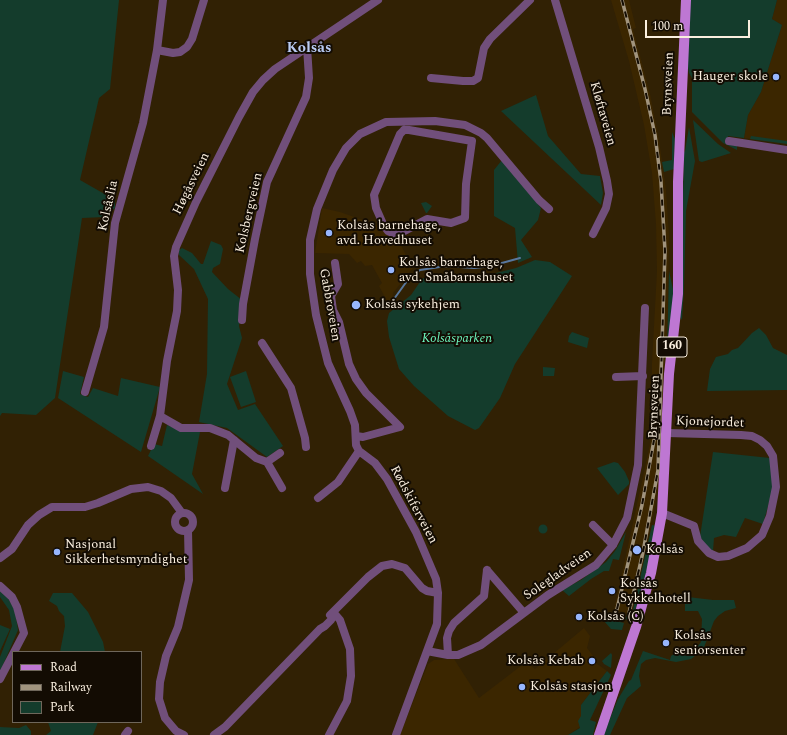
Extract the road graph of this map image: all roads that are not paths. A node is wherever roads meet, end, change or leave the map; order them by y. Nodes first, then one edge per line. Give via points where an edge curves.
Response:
1 (163, 0) edge
2 (204, 0) edge
3 (378, 0) edge
4 (530, 0) edge
5 (556, 0) edge
6 (686, 0) edge
7 (307, 47) junction
8 (156, 50) junction
9 (431, 78) dead end
10 (475, 129) junction
11 (729, 141) dead end
12 (472, 142) junction
13 (787, 150) edge
14 (549, 209) dead end
15 (593, 234) dead end
16 (335, 264) dead end
17 (645, 308) dead end
18 (242, 320) dead end
19 (262, 343) dead end
20 (643, 376) junction
21 (616, 377) dead end
22 (85, 392) dead end
23 (160, 416) junction
24 (667, 433) junction
25 (356, 436) junction
26 (234, 440) junction
27 (151, 446) dead end
28 (306, 446) dead end
29 (359, 451) junction
30 (280, 453) dead end
31 (267, 462) junction
32 (225, 488) dead end
33 (282, 488) dead end
34 (318, 498) dead end
35 (662, 513) junction
36 (180, 514) junction
37 (593, 524) dead end
38 (186, 533) junction
39 (613, 545) junction
40 (0, 558) edge
41 (0, 586) edge
42 (438, 593) junction
43 (334, 613) junction
44 (524, 613) junction
45 (428, 650) junction
46 (15, 651) edge
47 (12, 656) edge
48 (448, 656) junction
49 (0, 679) edge
50 (184, 735) edge
51 (214, 735) edge
52 (329, 735) edge
53 (396, 735) edge
54 (599, 735) edge

1 - 8 street, Kolsåslia
2 - 8 street via 187,47 173,53
3 - 7 street, Høgåsveien
4 - 9 street via 490,39 484,48 478,78 473,81
5 - 15 street, Kløftaveien via 608,181 606,208
6 - 24 main road, Brynsveien / 160 via 678,182 678,294 669,374
7 - 18 street, Kolsbergveien via 309,78 306,97 267,182
7 - 23 street, Høgåsveien via 275,69 253,92 180,236 174,256 178,290 177,311
8 - 22 street, Kolsåslia via 143,123 115,223 104,327
10 - 12 street
10 - 14 street, Gabbroveien via 496,146
10 - 25 street, Gabbroveien via 450,122 415,121 386,122 368,129 346,148 322,193 310,240 310,274 328,363 350,411
11 - 13 street
12 - 12 street via 409,130 404,130 400,134 374,195 378,214 388,231 397,235 427,219 451,223 466,218 466,184
16 - 25 street via 338,284 331,296 349,364 366,393 400,427 363,437
17 - 20 street, Solegladveien
19 - 28 street via 291,388 306,438
20 - 21 street
20 - 39 street, Solegladveien via 641,436 636,478 627,518
23 - 26 street via 181,428 210,428
23 - 27 street, Høgåsveien
24 - 35 main road, Brynsveien / 160
24 - 35 street, Kjonejordet via 752,436 767,446 773,456 776,487 770,516 762,534 747,548 728,556 718,557 709,553 698,542 694,526
25 - 29 street, Gabbroveien
26 - 31 street via 256,458
26 - 32 street
29 - 34 street via 338,482
29 - 42 street, Rødskiferveien via 375,463 387,479 424,549 436,579
30 - 31 street
31 - 33 street
35 - 54 main road, Brynsveien / 160 via 652,569 636,628
36 - 38 street via 176,525
36 - 38 street via 188,514 192,518 193,523
36 - 40 street via 176,505 161,491 144,487 131,489 85,507 52,507 28,525 12,549
37 - 39 street
38 - 50 street via 189,580 178,627 166,656 159,698 165,718 176,731
39 - 44 street, Solegladveien via 596,565
41 - 46 street via 12,597 17,606 24,633
42 - 43 street via 427,592 405,568 392,564 382,566 372,574
42 - 45 street, Rødskiferveien via 437,624
43 - 51 street via 229,724
43 - 52 street via 340,620 350,648 351,676 347,701
44 - 48 street, Solegladveien via 481,645 466,653
44 - 48 street via 487,570 484,596 454,623 449,631
45 - 48 street, Solegladveien
45 - 53 street, Rødskiferveien
47 - 49 street

